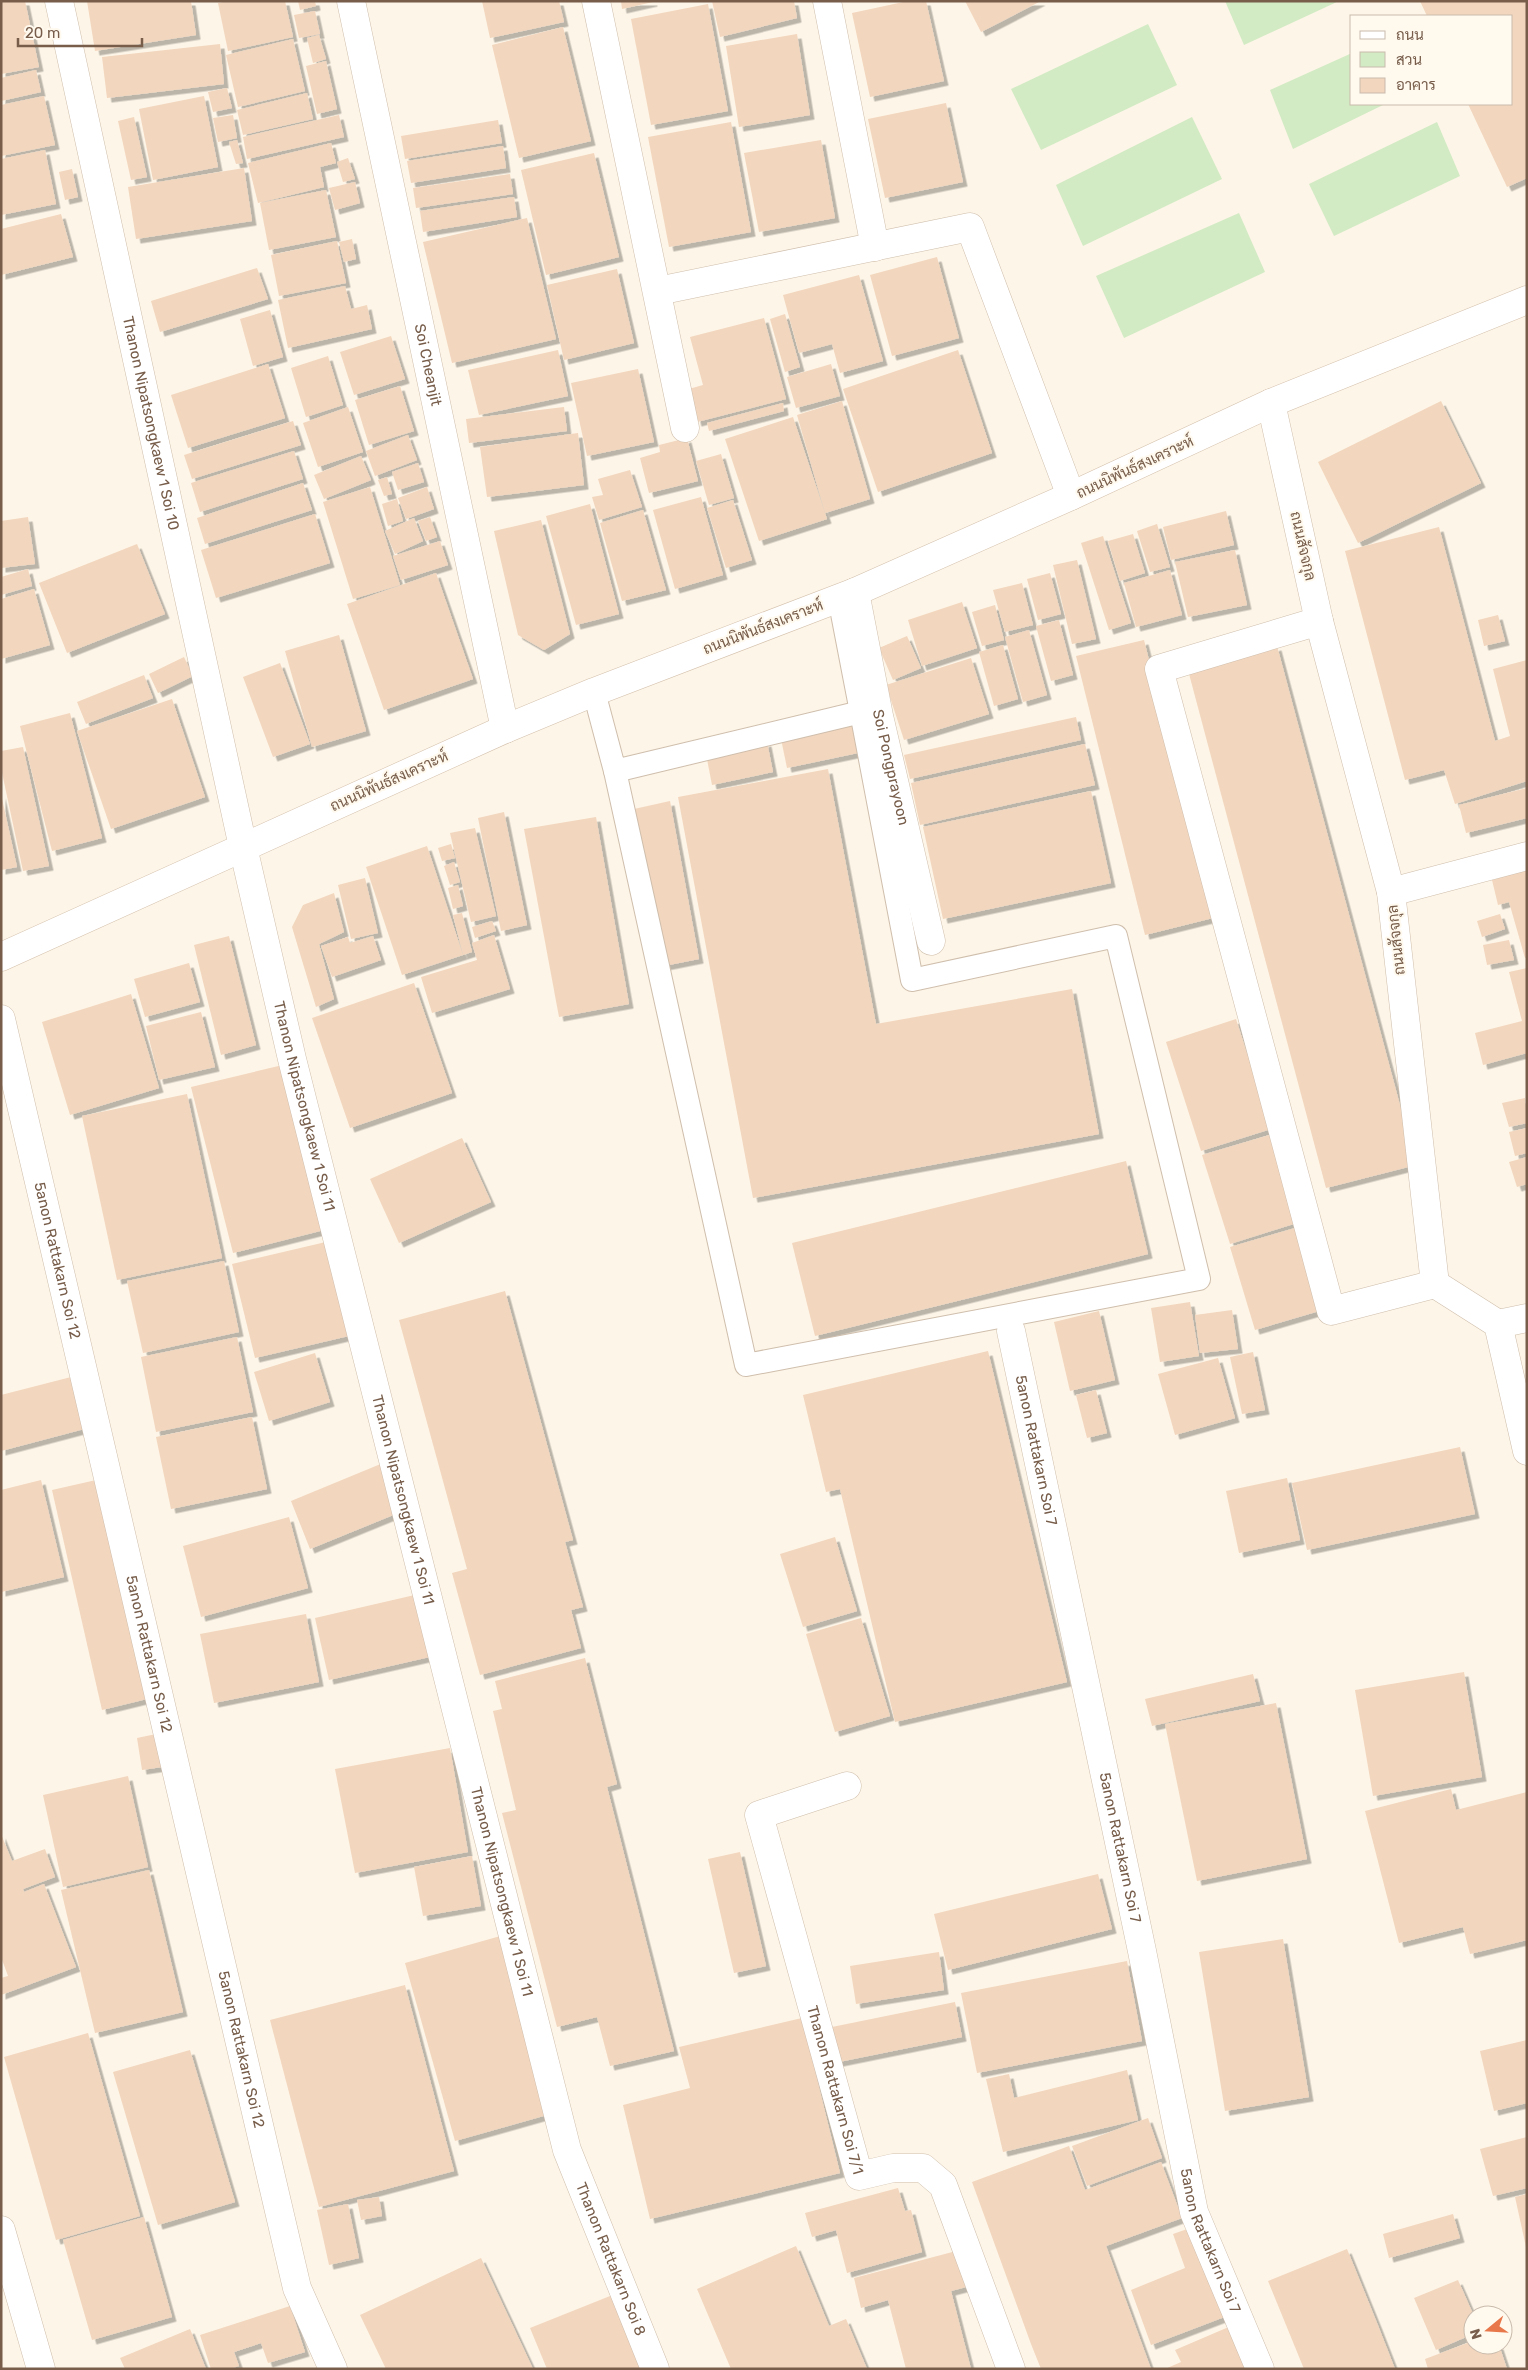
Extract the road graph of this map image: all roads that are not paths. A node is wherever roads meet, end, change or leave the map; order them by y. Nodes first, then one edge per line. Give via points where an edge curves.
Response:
1 (59, 1) edge
2 (351, 1) edge
3 (596, 1) edge
4 (827, 1) edge
5 (874, 247) junction
6 (658, 292) junction
7 (1527, 300) edge
8 (1271, 403) junction
9 (685, 428) dead end
10 (1071, 496) junction
11 (847, 595) junction
12 (1319, 621) junction
13 (594, 692) junction
14 (861, 712) junction
15 (505, 729) junction
16 (615, 771) junction
17 (243, 847) junction
18 (1527, 856) edge
19 (1391, 892) junction
20 (931, 941) dead end
21 (1, 957) edge
22 (1, 1019) edge
23 (1435, 1284) junction
24 (1527, 1318) edge
25 (1010, 1324) junction
26 (1498, 1324) junction
27 (1527, 1452) edge
28 (847, 1786) dead end
29 (567, 2150) joint
30 (1, 2230) edge
31 (41, 2369) edge
32 (333, 2369) edge
33 (655, 2369) edge
34 (1011, 2369) edge
35 (1260, 2369) edge

1 - 17 street, Thanon Nipatsongkaew 1 Soi 10
2 - 15 street, Soi Cheanjit
3 - 6 street
4 - 5 street
5 - 6 street
5 - 10 street via 970,227
6 - 9 street
7 - 8 street, ถนนนิพันธ์สงเคราะห์
8 - 10 street, ถนนนิพันธ์สงเคราะห์
8 - 12 street, ถนนสัจจกุล
10 - 11 street, ถนนนิพันธ์สงเคราะห์
11 - 13 street, ถนนนิพันธ์สงเคราะห์
11 - 14 lane
11 - 20 street, Soi Pongprayoon via 882,726
12 - 19 street, ถนนสัจจกุล
12 - 23 street via 1159,669 1331,1311
13 - 15 street, ถนนนิพันธ์สงเคราะห์
13 - 16 lane
14 - 16 lane
14 - 25 lane via 912,980 1116,936 1185,1212 1199,1279
15 - 17 street, ถนนนิพันธ์สงเคราะห์
16 - 25 lane via 746,1365
17 - 21 street, ถนนนิพันธ์สงเคราะห์
17 - 29 street, Thanon Nipatsongkaew 1 Soi 11 via 295,1068
18 - 19 street
19 - 23 street, ถนนสัจจกุล
22 - 32 street, 5anon Rattakarn Soi 12 via 297,2288
23 - 26 street
24 - 26 street
25 - 35 street, 5anon Rattakarn Soi 7 via 1194,2212
26 - 27 street
28 - 34 street, Thanon Rattakarn Soi 7/1 via 759,1815 859,2176 893,2168 923,2168 943,2185
29 - 33 street, Thanon Rattakarn Soi 8
30 - 31 street

